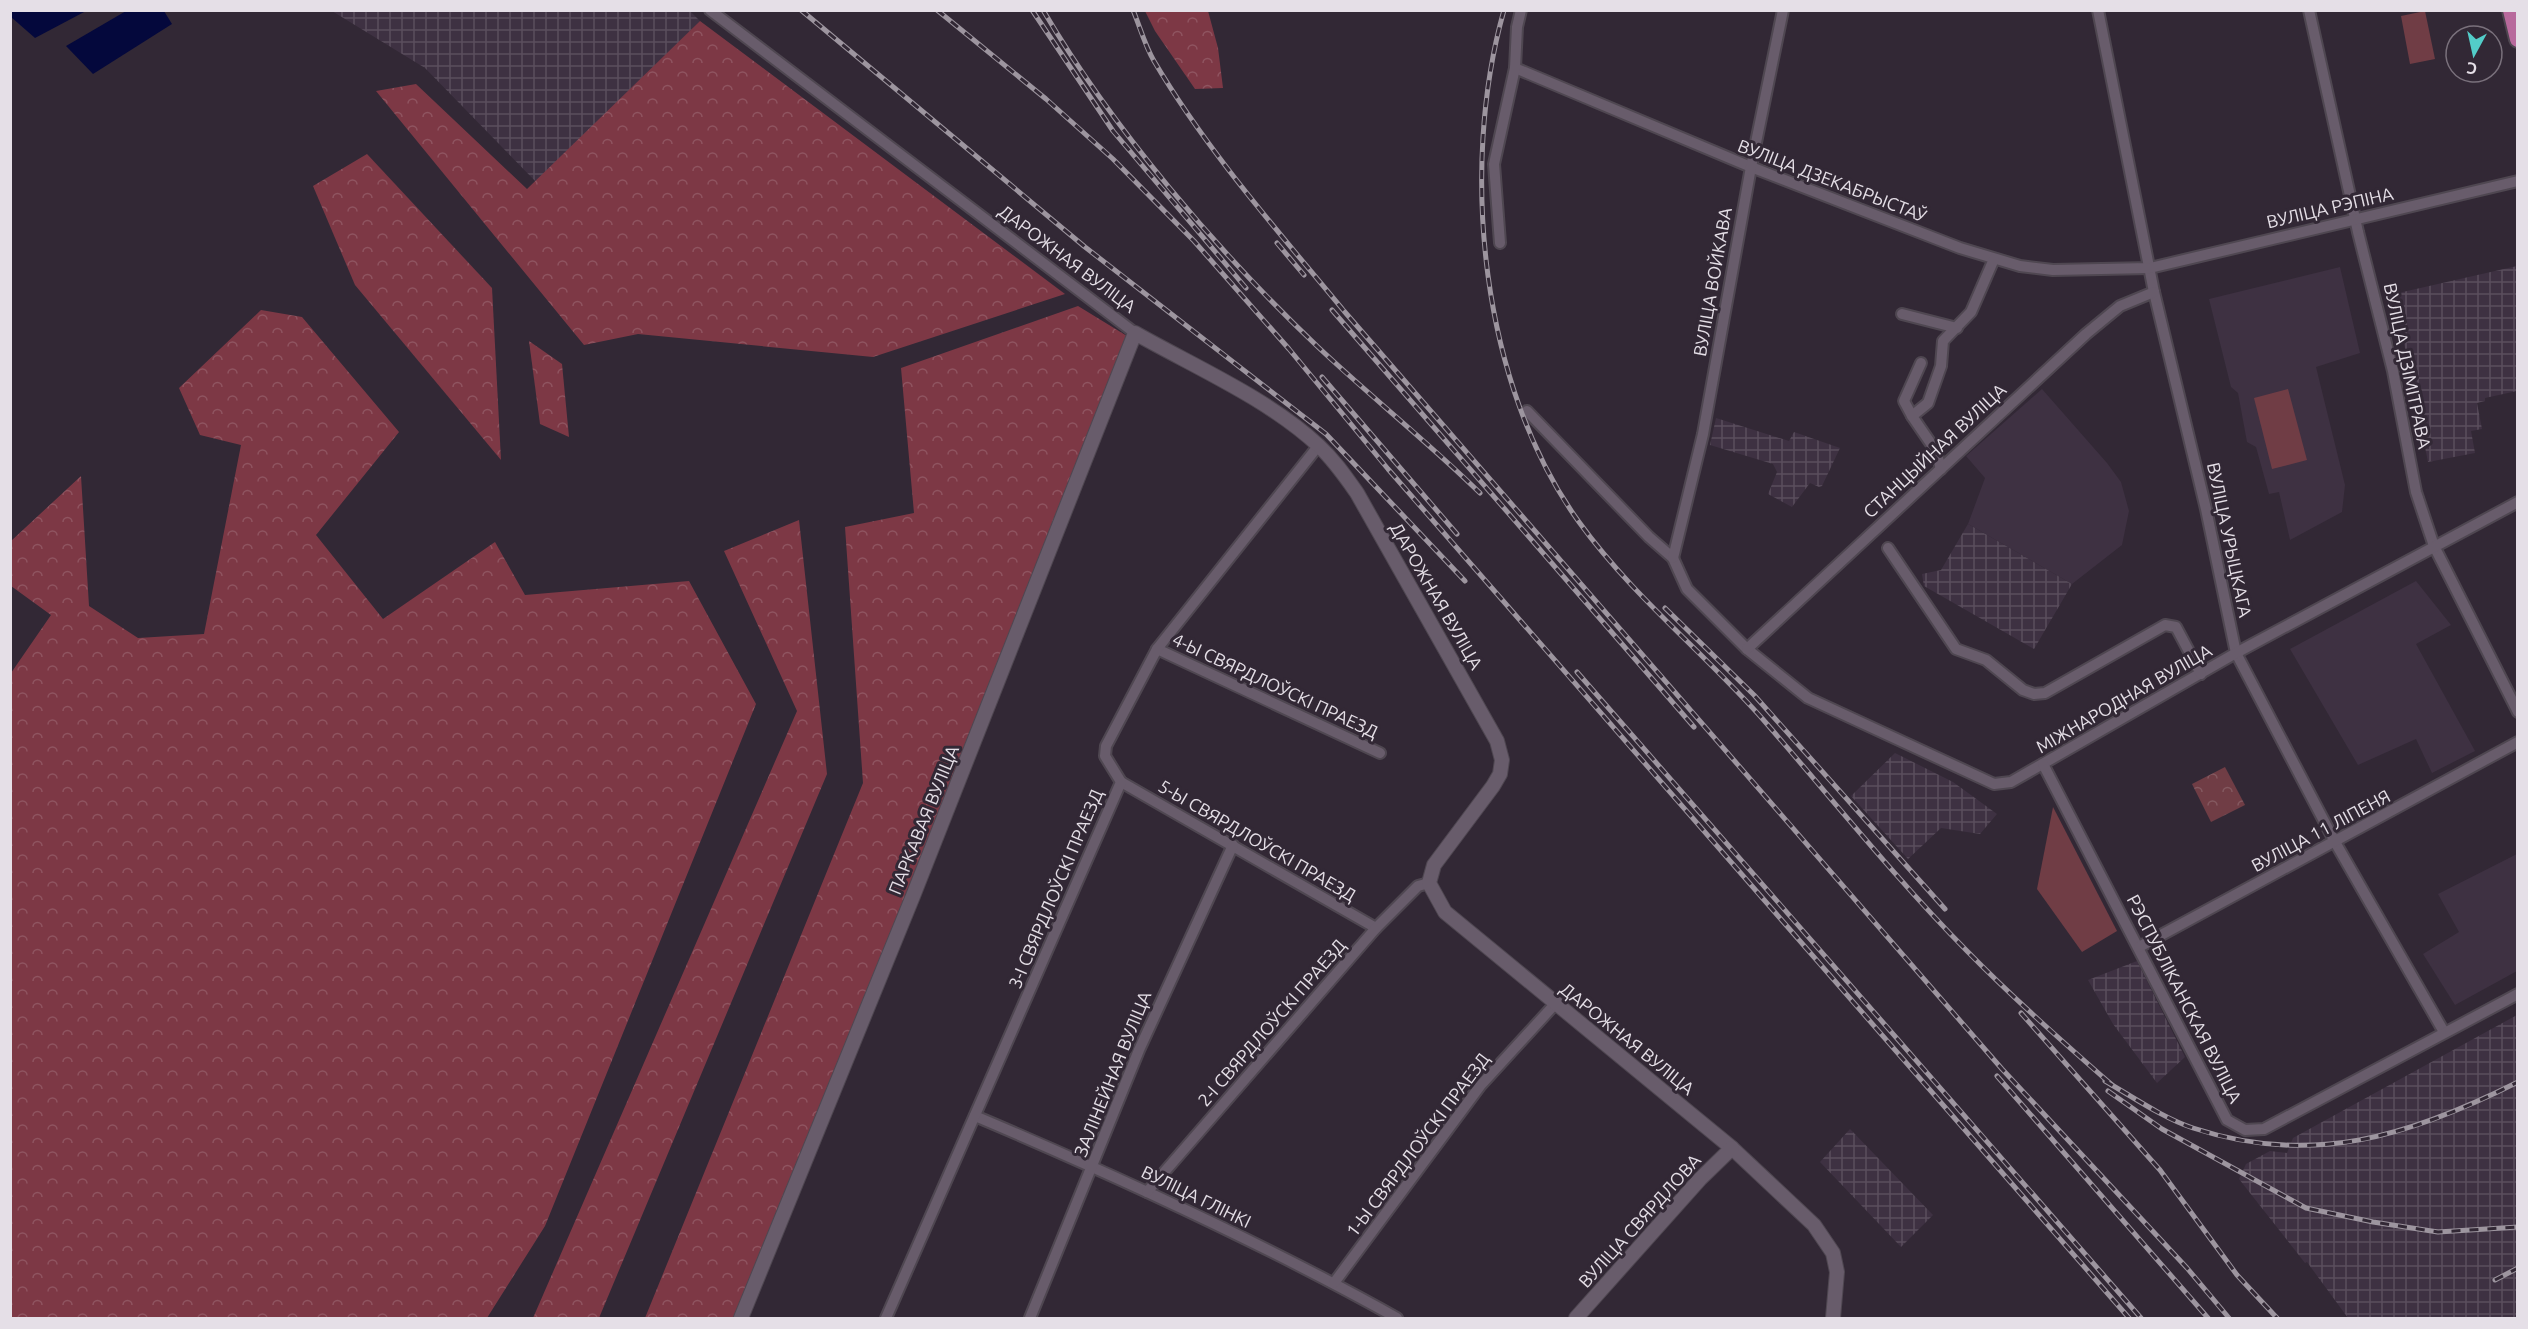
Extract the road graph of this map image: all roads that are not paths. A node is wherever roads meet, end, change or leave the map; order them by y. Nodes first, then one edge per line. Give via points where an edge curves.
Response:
1 (710, 10) edge
2 (1521, 10) edge
3 (1783, 10) edge
4 (2098, 10) edge
5 (2309, 10) edge
6 (2511, 10) edge
7 (2517, 39) edge
8 (1515, 68) junction
9 (1751, 167) junction
10 (2517, 181) edge
11 (2355, 218) junction
12 (1500, 243) dead end
13 (1994, 259) junction
14 (2150, 268) junction
15 (2154, 292) junction
16 (1902, 314) dead end
17 (1957, 328) junction
18 (1135, 333) junction
19 (1921, 363) dead end
20 (1527, 411) dead end
21 (1912, 416) junction
22 (1319, 445) junction
23 (1941, 469) junction
24 (2517, 502) edge
25 (2434, 546) junction
26 (1888, 548) dead end
27 (1673, 558) junction
28 (1157, 649) junction
29 (1747, 649) junction
30 (2236, 653) junction
31 (2201, 674) junction
32 (2517, 712) edge
33 (2517, 742) edge
34 (1380, 753) dead end
35 (2043, 764) junction
36 (1120, 782) junction
37 (2335, 842) junction
38 (1233, 845) junction
39 (1429, 883) junction
40 (1376, 928) junction
41 (2139, 946) junction
42 (2517, 994) edge
43 (1555, 1004) junction
44 (2444, 1032) junction
45 (975, 1116) junction
46 (1732, 1148) junction
47 (1094, 1166) junction
48 (1147, 1192) junction
49 (1334, 1283) junction
50 (741, 1318) edge
51 (886, 1318) edge
52 (1030, 1318) edge
53 (1397, 1318) edge
54 (1576, 1318) edge
55 (1833, 1318) edge

1 - 18 street, ДАРОЖНАЯ ВУЛІЦА
2 - 8 street
3 - 9 street, ВУЛІЦА ВОЙКАВА
4 - 14 street, ВУЛІЦА УРЫЦКАГА
5 - 11 street, ВУЛІЦА ДЗІМІТРАВА
6 - 7 main road
8 - 9 street, ВУЛІЦА ДЗЕКАБРЫСТАЎ
8 - 12 street via 1494,164
9 - 13 street, ВУЛІЦА ДЗЕКАБРЫСТАЎ
9 - 27 street, ВУЛІЦА ВОЙКАВА via 1703,434
10 - 11 street, ВУЛІЦА РЭПІНА
11 - 14 street, ВУЛІЦА РЭПІНА
11 - 25 street, ВУЛІЦА ДЗІМІТРАВА via 2393,371 2416,492
13 - 14 street, ВУЛІЦА ДЗЕКАБРЫСТАЎ via 2054,270
13 - 17 street via 1971,312
14 - 15 street, ВУЛІЦА УРЫЦКАГА
15 - 23 street, СТАНЦЫЙНАЯ ВУЛІЦА via 2120,306
15 - 30 street, ВУЛІЦА УРЫЦКАГА
16 - 17 street
17 - 21 street via 1943,342 1941,366 1928,403
18 - 22 street, ДАРОЖНАЯ ВУЛІЦА via 1275,412
18 - 50 street, ПАРКАВАЯ ВУЛІЦА via 914,896
19 - 21 street via 1904,401
20 - 27 street
21 - 23 street via 1936,451
22 - 28 street, 3-І СВЯРДЛОЎСКІ ПРАЕЗД
22 - 39 street, ДАРОЖНАЯ ВУЛІЦА via 1357,493 1497,741 1502,760 1500,774 1434,865
23 - 29 street, СТАНЦЫЙНАЯ ВУЛІЦА
24 - 25 street, МІЖНАРОДНАЯ ВУЛІЦА
25 - 30 street, МІЖНАРОДНАЯ ВУЛІЦА
25 - 32 street, ВУЛІЦА ДЗІМІТРАВА
26 - 31 street via 1956,649 1986,660 2023,690 2045,693 2165,625 2176,627
27 - 29 street, МІЖНАРОДНАЯ ВУЛІЦА via 1687,589
28 - 34 street, 4-Ы СВЯРДЛОЎСКІ ПРАЕЗД
28 - 36 street, 3-І СВЯРДЛОЎСКІ ПРАЕЗД via 1106,746 1106,756
29 - 35 street, МІЖНАРОДНАЯ ВУЛІЦА via 1808,698 1994,784 2011,782
30 - 31 street, МІЖНАРОДНАЯ ВУЛІЦА
30 - 37 street, ВУЛІЦА УРЫЦКАГА
31 - 35 street, МІЖНАРОДНАЯ ВУЛІЦА
33 - 37 street, ВУЛІЦА 11 ЛІПЕНЯ
35 - 41 street, РЭСПУБЛІКАНСКАЯ ВУЛІЦА
36 - 38 street, 5-Ы СВЯРДЛОЎСКІ ПРАЕЗД
36 - 45 street, 3-І СВЯРДЛОЎСКІ ПРАЕЗД
37 - 41 street, ВУЛІЦА 11 ЛІПЕНЯ
37 - 44 street, ВУЛІЦА УРЫЦКАГА
38 - 40 street, 5-Ы СВЯРДЛОЎСКІ ПРАЕЗД
38 - 47 street, ЗАЛІНЕЙНАЯ ВУЛІЦА via 1139,1050
39 - 40 street, 2-І СВЯРДЛОЎСКІ ПРАЕЗД via 1418,886
39 - 43 street, ДАРОЖНАЯ ВУЛІЦА via 1445,912
40 - 48 street, 2-І СВЯРДЛОЎСКІ ПРАЕЗД
41 - 44 street, РЭСПУБЛІКАНСКАЯ ВУЛІЦА via 2228,1120 2245,1130 2264,1129
42 - 44 street, РЭСПУБЛІКАНСКАЯ ВУЛІЦА
43 - 46 street, ДАРОЖНАЯ ВУЛІЦА
43 - 49 street, 1-Ы СВЯРДЛОЎСКІ ПРАЕЗД via 1479,1086
45 - 47 street, ВУЛІЦА ГЛІНКІ
45 - 51 street, 3-І СВЯРДЛОЎСКІ ПРАЕЗД
46 - 54 street, ВУЛІЦА СВЯРДЛОВА
46 - 55 street, ДАРОЖНАЯ ВУЛІЦА via 1814,1225 1833,1253 1837,1272
47 - 48 street, ВУЛІЦА ГЛІНКІ
47 - 52 street, ЗАЛІНЕЙНАЯ ВУЛІЦА
48 - 49 street, ВУЛІЦА ГЛІНКІ
49 - 53 street, ВУЛІЦА ГЛІНКІ

